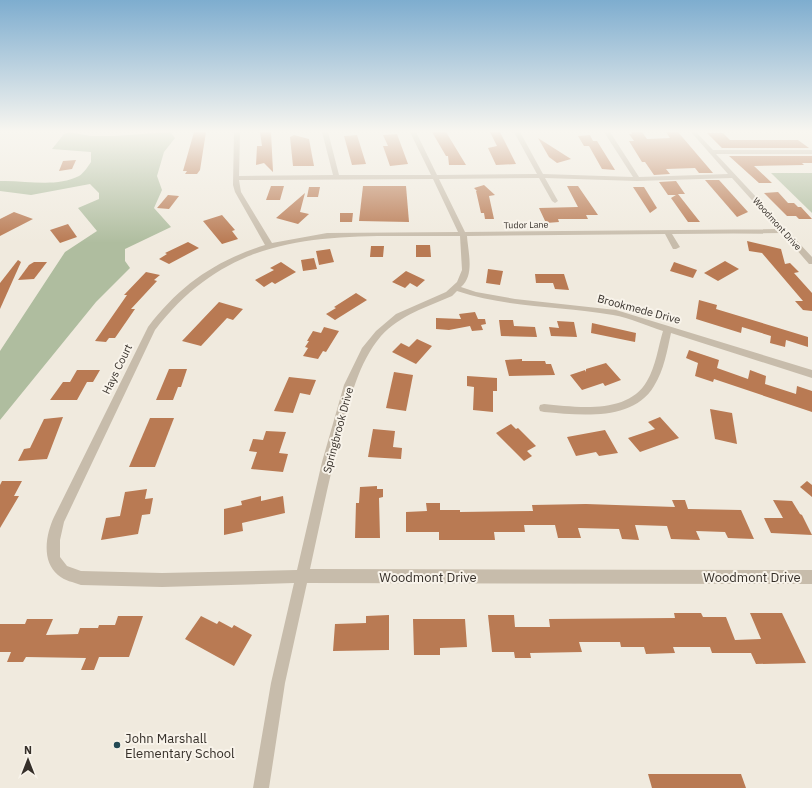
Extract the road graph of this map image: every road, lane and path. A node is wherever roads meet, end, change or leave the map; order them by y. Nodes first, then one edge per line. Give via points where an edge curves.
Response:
1 (235, 169) edge
2 (334, 169) edge
3 (431, 169) edge
4 (538, 169) edge
5 (630, 169) edge
6 (727, 169) edge
7 (542, 176) junction
8 (733, 176) junction
9 (435, 177) junction
10 (235, 178) junction
11 (336, 178) junction
12 (637, 180) junction
13 (555, 201) dead end
14 (783, 231) junction
15 (667, 232) junction
16 (463, 234) junction
17 (269, 245) junction
18 (676, 247) dead end
19 (812, 262) edge
20 (455, 288) junction
21 (668, 328) junction
22 (812, 374) edge
23 (544, 408) dead end
24 (54, 557) joint
25 (302, 576) junction
26 (812, 576) edge
27 (261, 788) edge

1 - 10 street
2 - 11 street
3 - 9 street, Springbrook Drive
4 - 7 street
5 - 12 street
6 - 8 street, Woodmont Drive
7 - 9 street
7 - 12 street
7 - 13 street
8 - 12 street
8 - 14 street, Woodmont Drive
9 - 11 street
9 - 16 street, Springbrook Drive
10 - 11 street
10 - 17 street via 238,192
14 - 15 street, Tudor Lane
14 - 19 street, Woodmont Drive
15 - 16 street, Tudor Lane
15 - 18 street
16 - 17 street, Tudor Lane via 327,235
16 - 20 street, Springbrook Drive via 466,270
17 - 24 street, Hays Court via 228,262 193,283 172,301 154,324 58,521 53,536
20 - 21 street, Brookmede Drive via 500,301 592,308
20 - 25 street, Springbrook Drive via 440,298 402,314 384,328 368,348 355,372 338,421
21 - 22 street, Brookmede Drive
21 - 23 street via 654,375 647,388 634,399 603,410
24 - 25 street, Woodmont Drive via 60,568 69,576 81,578 162,580
25 - 26 street, Woodmont Drive
25 - 27 street, Springbrook Drive via 272,714

